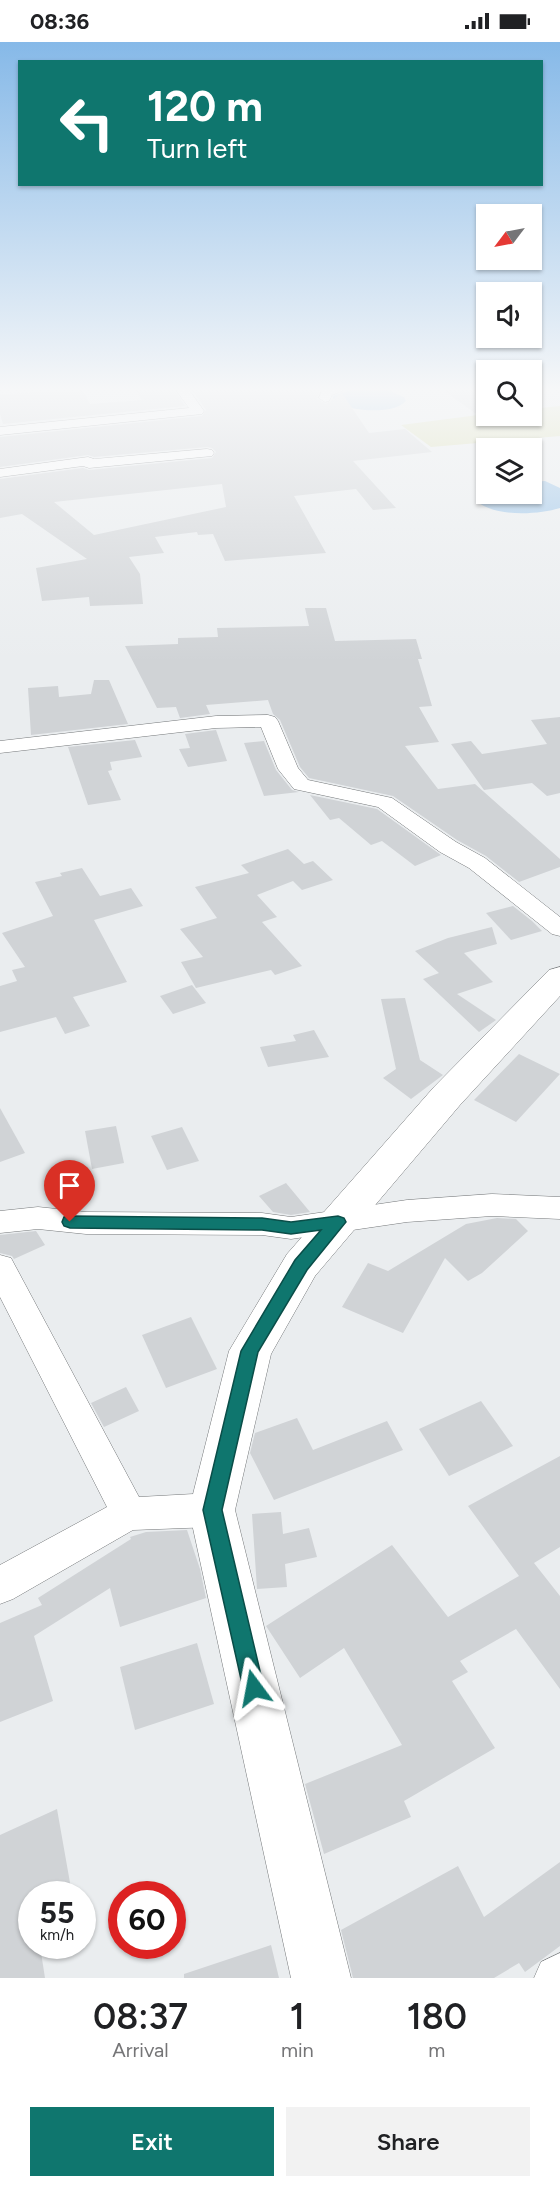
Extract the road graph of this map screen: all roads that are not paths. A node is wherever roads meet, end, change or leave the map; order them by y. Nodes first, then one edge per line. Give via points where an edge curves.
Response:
1 (0, 747) edge
2 (560, 928) edge
3 (560, 976) edge
4 (560, 1208) edge
5 (0, 1222) edge
6 (338, 1222) junction
7 (0, 1267) edge
8 (213, 1510) junction
9 (129, 1514) junction
10 (0, 1586) edge
11 (321, 1978) edge

1 - 2 street via 216,722 268,722 288,769 300,785 385,802 477,863
3 - 6 main road via 447,1096
4 - 6 street via 492,1205 407,1211
5 - 6 street via 38,1218 86,1223 262,1224 291,1228
6 - 8 main road via 301,1265 250,1351
7 - 9 street
8 - 9 street
8 - 11 main road
9 - 10 street

